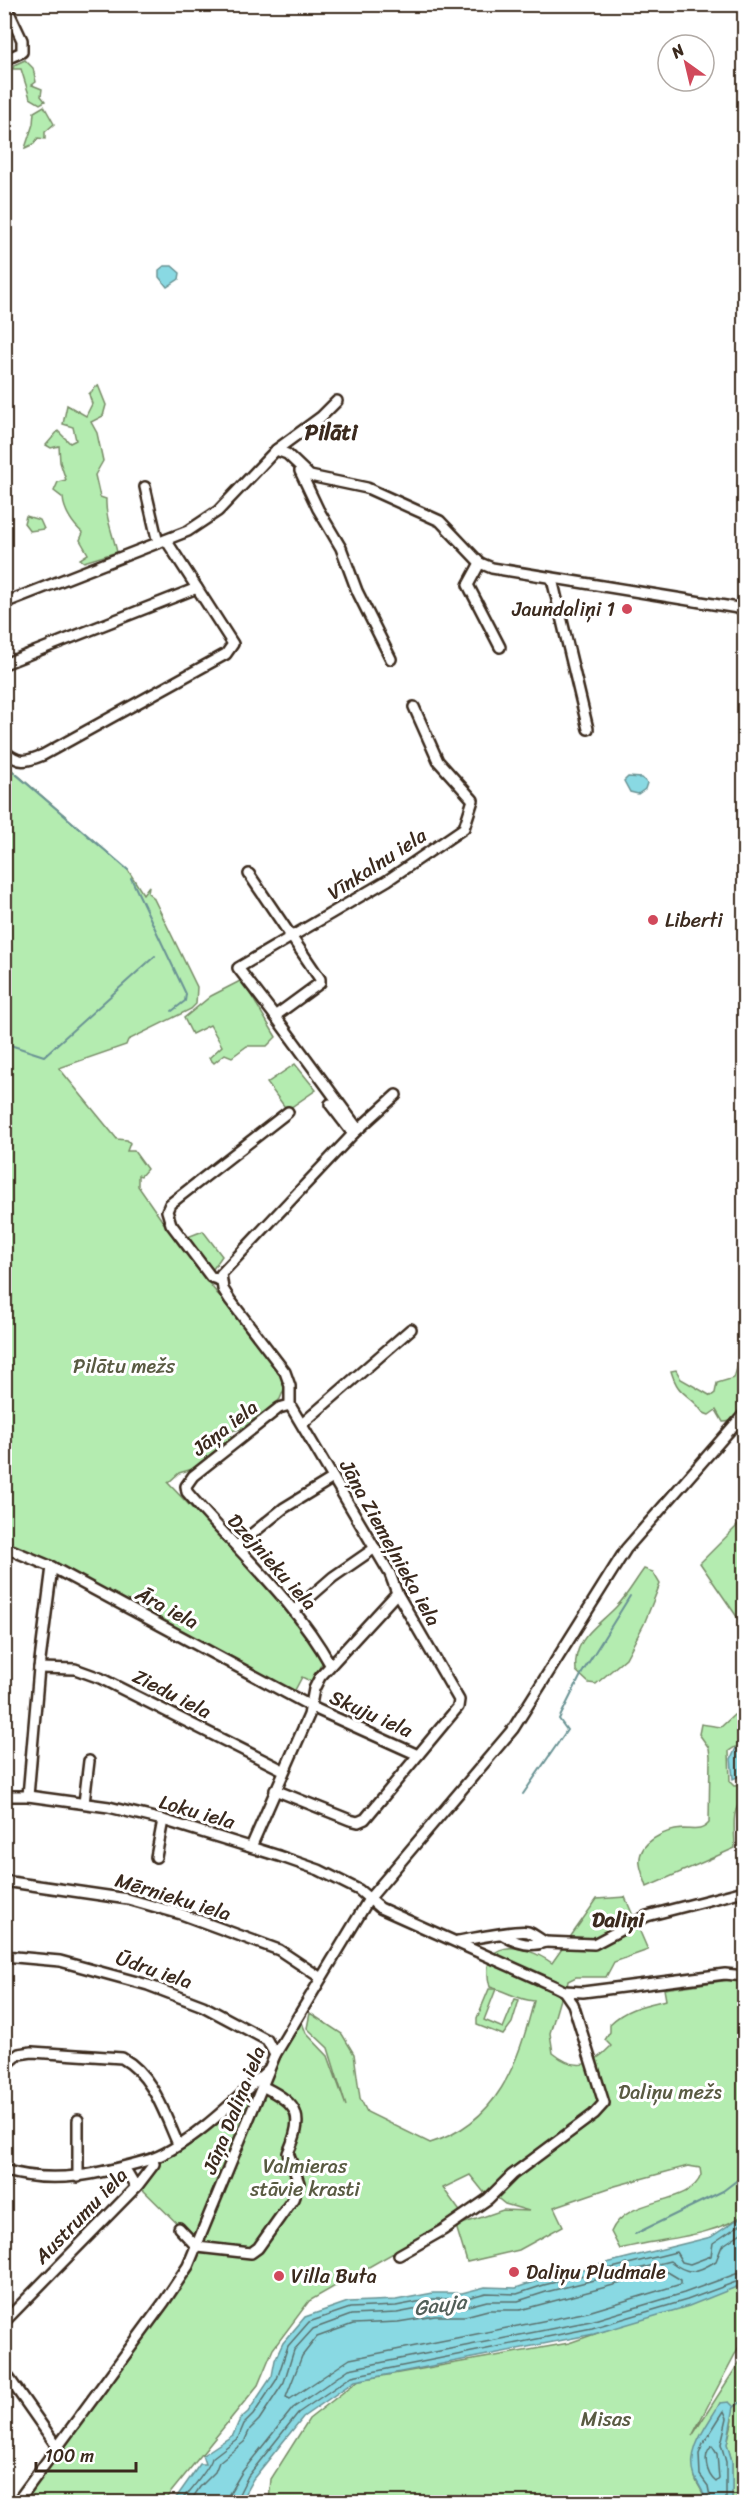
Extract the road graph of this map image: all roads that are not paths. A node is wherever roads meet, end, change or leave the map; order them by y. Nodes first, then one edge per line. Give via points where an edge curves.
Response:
1 (5, 4) edge
2 (4, 60) edge
3 (337, 401) dead end
4 (276, 450) junction
5 (297, 466) junction
6 (145, 487) dead end
7 (162, 541) junction
8 (480, 563) junction
9 (552, 579) junction
10 (197, 588) junction
11 (4, 603) edge
12 (744, 609) edge
13 (500, 647) dead end
14 (391, 659) dead end
15 (4, 664) edge
16 (414, 707) dead end
17 (588, 729) dead end
18 (4, 751) edge
19 (249, 874) dead end
20 (293, 938) junction
21 (275, 1016) junction
22 (396, 1095) dead end
23 (330, 1104) dead end
24 (288, 1112) dead end
25 (355, 1132) junction
26 (220, 1280) junction
27 (411, 1329) dead end
28 (290, 1405) junction
29 (744, 1414) edge
30 (302, 1424) junction
31 (333, 1478) junction
32 (186, 1486) joint
33 (237, 1546) junction
34 (4, 1547) edge
35 (375, 1548) junction
36 (52, 1567) junction
37 (397, 1593) junction
38 (294, 1611) junction
39 (330, 1664) junction
40 (39, 1668) junction
41 (310, 1705) junction
42 (418, 1755) junction
43 (89, 1761) dead end
44 (283, 1770) junction
45 (275, 1790) junction
46 (4, 1796) edge
47 (28, 1796) junction
48 (84, 1803) junction
49 (163, 1820) junction
50 (251, 1847) junction
51 (156, 1857) dead end
52 (4, 1881) edge
53 (744, 1891) edge
54 (369, 1899) junction
55 (458, 1941) junction
56 (4, 1956) edge
57 (744, 1976) edge
58 (321, 1978) junction
59 (564, 1991) junction
60 (275, 2055) junction
61 (4, 2067) edge
62 (268, 2069) junction
63 (264, 2087) junction
64 (78, 2120) dead end
65 (178, 2144) junction
66 (152, 2159) junction
67 (118, 2169) junction
68 (4, 2170) edge
69 (78, 2176) junction
70 (136, 2187) junction
71 (179, 2228) dead end
72 (197, 2247) junction
73 (399, 2255) dead end
74 (4, 2322) edge
75 (4, 2371) edge
76 (58, 2448) junction
77 (17, 2502) edge

1 - 2 street via 22,40 22,52
3 - 4 street
4 - 5 street via 287,454
4 - 7 street via 207,520
5 - 8 street via 310,476 367,488 440,521
5 - 14 street via 341,548 357,591
6 - 7 street
7 - 10 street
7 - 11 street
8 - 9 street
8 - 13 street via 468,585
9 - 12 street
9 - 17 street
10 - 15 street
10 - 18 street via 233,644 226,654 25,763
16 - 20 street, Vīnkalnu iela via 438,761 473,800 464,828
19 - 20 street
20 - 21 street via 320,982
20 - 21 street, Vīnkalnu iela via 238,968
21 - 25 street
22 - 25 street
23 - 25 street
24 - 26 street via 166,1211 171,1224 211,1277
25 - 26 street via 230,1262
26 - 28 street via 230,1300 285,1372
27 - 30 street
28 - 30 street, Jāņa Ziemeļnieka iela
28 - 32 street, Jāņa iela via 279,1408 233,1443
29 - 54 street, Jāņa Daliņa iela via 626,1549 513,1729
30 - 31 street, Jāņa Ziemeļnieka iela
31 - 33 street via 284,1508
31 - 35 street, Jāņa Ziemeļnieka iela
32 - 33 street, Dzejnieku iela via 192,1498
33 - 38 street, Dzejnieku iela
34 - 36 street, Āra iela
35 - 37 street, Jāņa Ziemeļnieka iela
35 - 38 street
36 - 40 street
36 - 41 street, Āra iela
37 - 39 street
37 - 42 street, Jāņa Ziemeļnieka iela via 459,1700 458,1707
38 - 39 street, Dzejnieku iela
39 - 41 street via 317,1683
40 - 44 street, Ziedu iela via 75,1669 100,1678
40 - 47 street
41 - 42 street, Skuju iela
41 - 44 street
42 - 45 street via 365,1819 358,1822
43 - 48 street
44 - 45 street
45 - 50 street
46 - 47 street, Loku iela
47 - 48 street, Loku iela
48 - 49 street, Loku iela
49 - 50 street, Loku iela
49 - 51 street
50 - 54 street, Loku iela via 319,1870
52 - 58 street, Mērnieku iela via 128,1899 181,1914 279,1950
53 - 55 street via 647,1916 594,1944 545,1942 527,1932 515,1931
54 - 55 street, Loku iela via 380,1908
54 - 58 street, Jāņa Daliņa iela
55 - 59 street, Loku iela
56 - 60 street, Ūdru iela via 60,1961 148,1985 203,2006 267,2040
57 - 59 street via 725,1974
58 - 60 street, Jāņa Daliņa iela
59 - 73 street via 573,2004 604,2103 512,2175 488,2199
60 - 62 street, Jāņa Daliņa iela
61 - 65 street via 19,2054 32,2052 122,2058 145,2077
62 - 63 street, Jāņa Daliņa iela
62 - 65 street via 226,2108
63 - 72 street, Jāņa Daliņa iela
63 - 72 street via 283,2096 295,2110 298,2130 288,2153 299,2183 293,2199 251,2253
64 - 69 street
65 - 66 street
66 - 67 street
66 - 70 street, Austrumu iela via 154,2164
67 - 69 street
67 - 70 street via 127,2172
68 - 69 street via 46,2179
70 - 74 street, Austrumu iela
71 - 72 street
72 - 76 street, Jāņa Daliņa iela via 164,2302
75 - 76 street
76 - 77 street, Jāņa Daliņa iela

